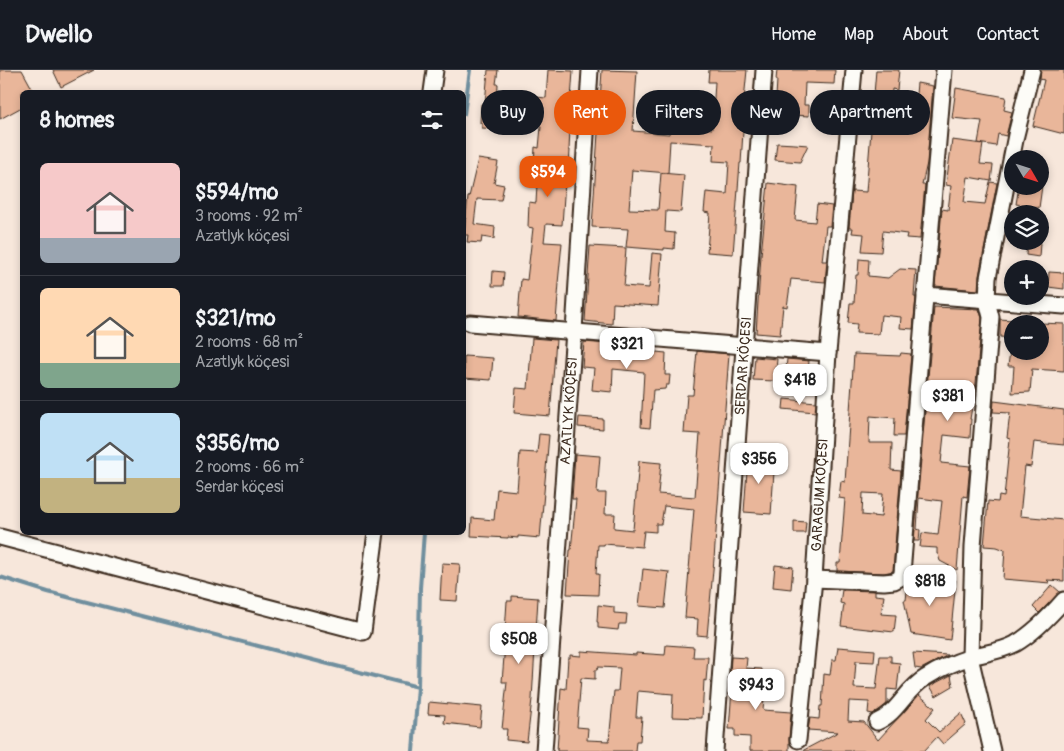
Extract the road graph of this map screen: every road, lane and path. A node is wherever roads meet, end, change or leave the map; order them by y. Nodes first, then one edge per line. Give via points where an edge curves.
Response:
1 (435, 70) edge
2 (590, 70) edge
3 (764, 70) edge
4 (854, 70) edge
5 (944, 70) edge
6 (1032, 70) edge
7 (432, 90) edge
8 (925, 295) junction
9 (987, 301) junction
10 (1064, 306) edge
11 (470, 323) dead end
12 (574, 331) junction
13 (745, 346) junction
14 (828, 353) junction
15 (376, 535) edge
16 (0, 537) edge
17 (814, 579) junction
18 (1064, 600) edge
19 (970, 657) junction
20 (877, 722) dead end
21 (798, 740) dead end
22 (544, 751) edge
23 (715, 751) edge
24 (992, 751) edge

1 - 7 street
2 - 12 street, AZATLYK KÖÇESI
3 - 13 street, SERDAR KÖÇESI
4 - 14 street, GARAGUM KÖÇESI
5 - 8 street
6 - 9 street via 1010,164 988,278
8 - 9 street
8 - 17 street via 902,573 900,578 884,582
9 - 10 street
9 - 19 street via 991,317 973,546
11 - 12 street
12 - 13 street
12 - 22 street, AZATLYK KÖÇESI
13 - 14 street
13 - 23 street, SERDAR KÖÇESI
14 - 17 street, GARAGUM KÖÇESI
15 - 16 street via 363,632
17 - 21 street, GARAGUM KÖÇESI
18 - 19 street via 1034,631 1014,644
19 - 20 street via 922,679 894,710
19 - 24 street

